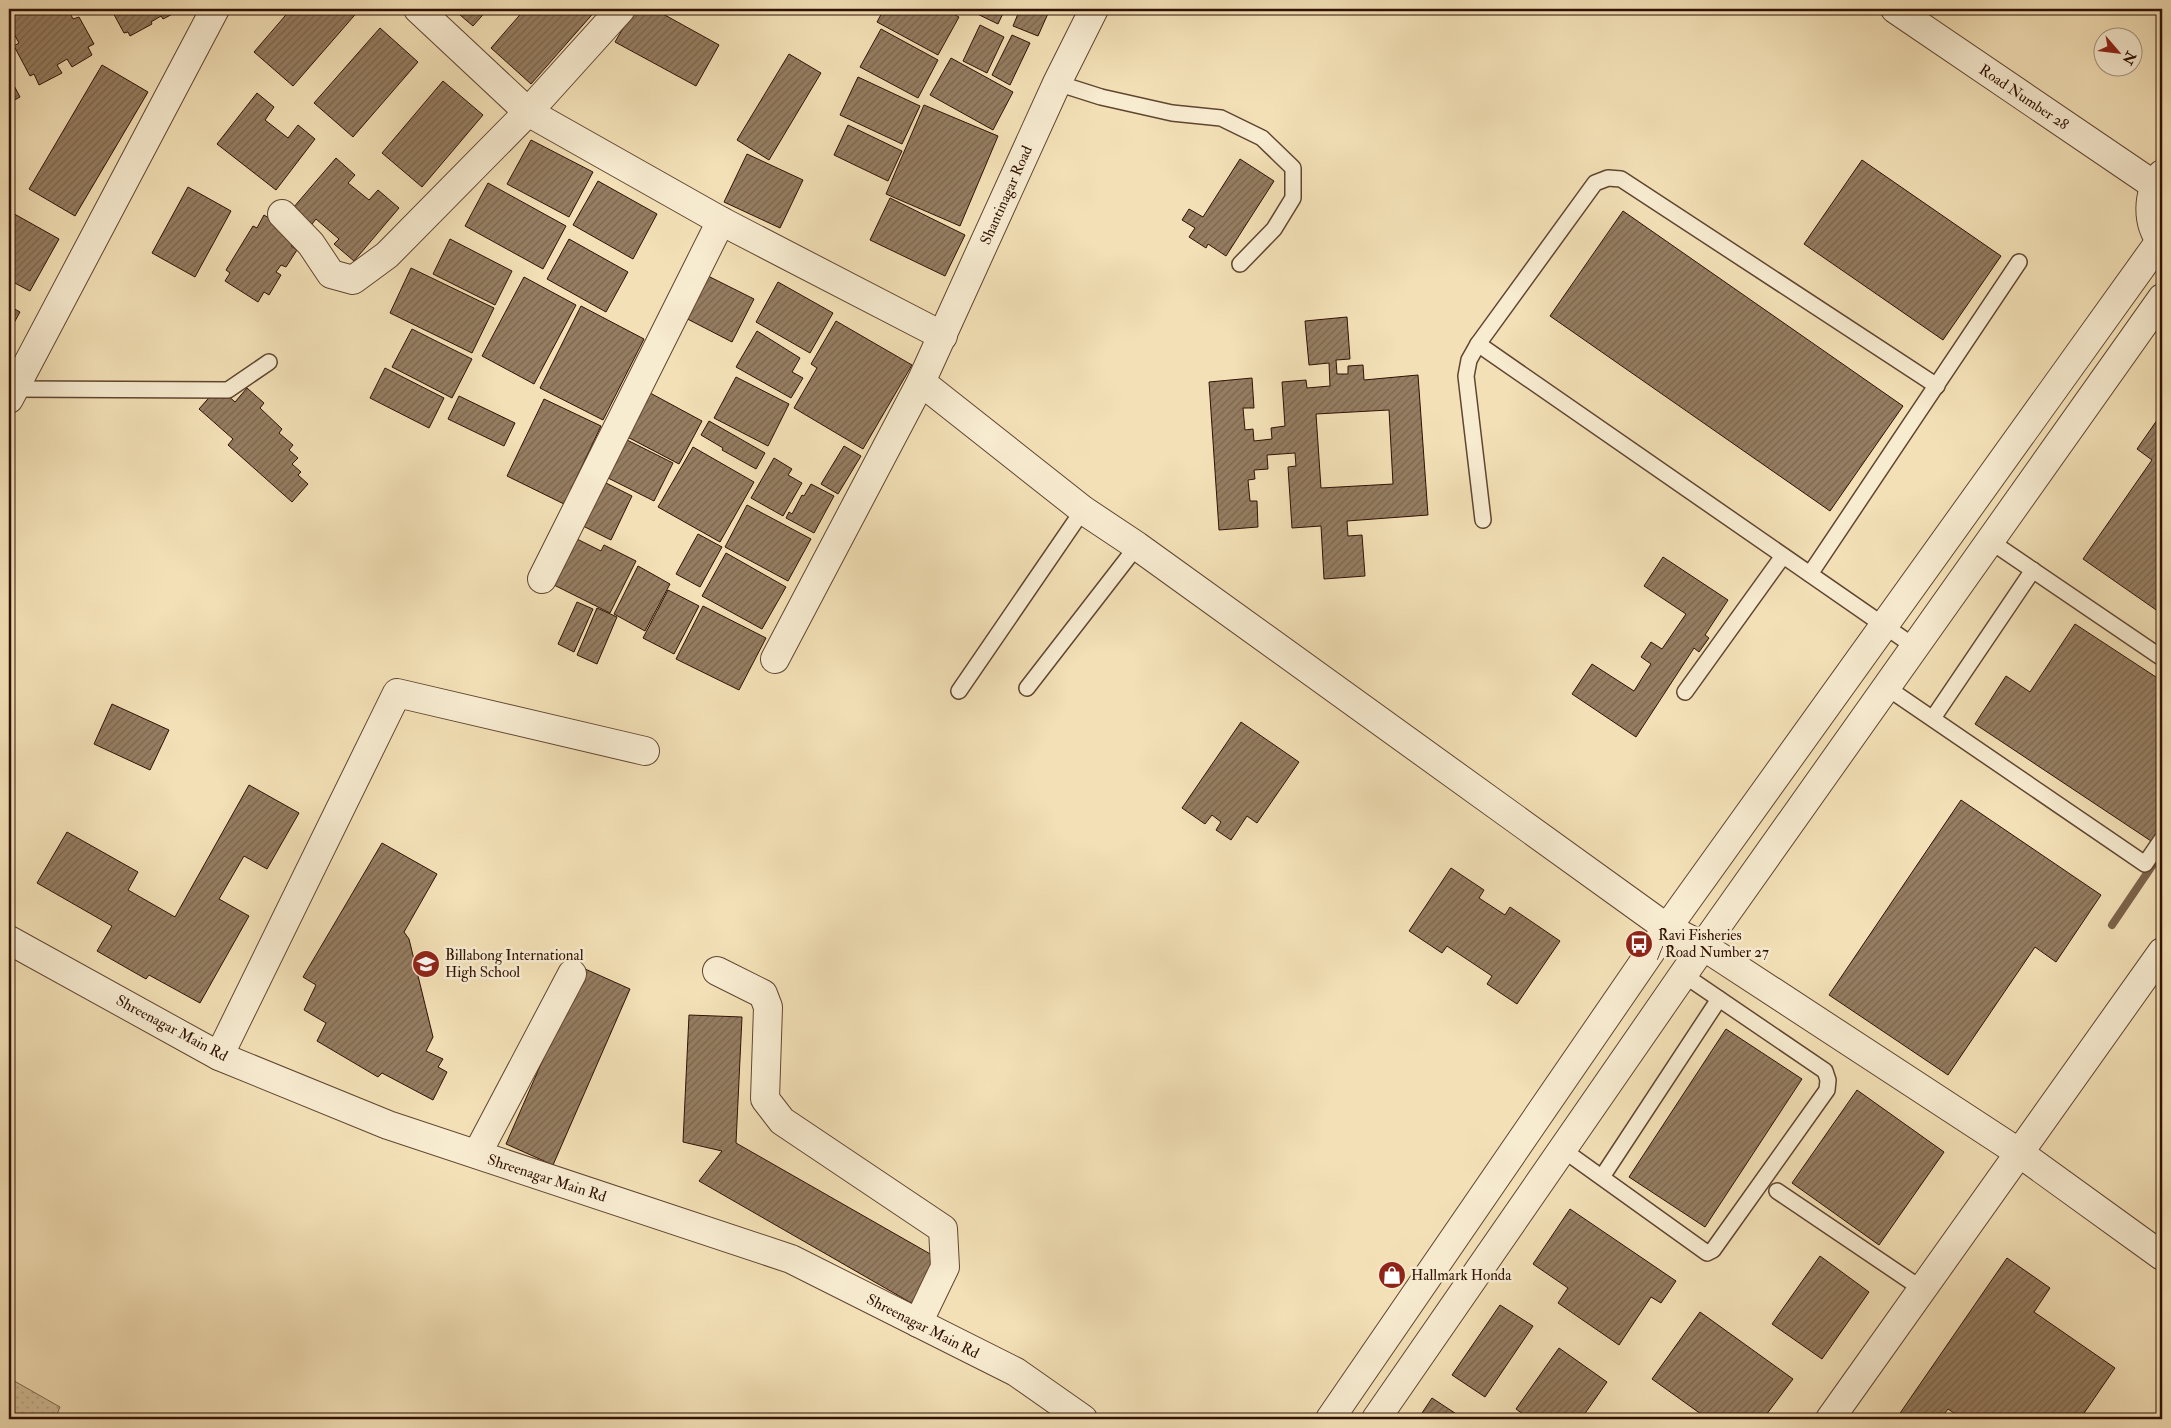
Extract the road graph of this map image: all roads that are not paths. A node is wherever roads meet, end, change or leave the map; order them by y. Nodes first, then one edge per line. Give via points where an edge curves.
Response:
1 (215, 9) edge
2 (418, 9) edge
3 (621, 9) edge
4 (1094, 9) edge
5 (1895, 9) edge
6 (1057, 83) junction
7 (528, 112) junction
8 (2158, 180) edge
9 (282, 214) dead end
10 (721, 221) junction
11 (2161, 242) edge
12 (2020, 262) dead end
13 (1240, 264) dead end
14 (2162, 298) edge
15 (943, 336) junction
16 (1478, 344) junction
17 (269, 362) dead end
18 (921, 382) junction
19 (1937, 386) junction
20 (12, 394) edge
21 (1084, 510) junction
22 (1482, 520) dead end
23 (1990, 540) junction
24 (1137, 546) junction
25 (1783, 556) junction
26 (2033, 570) junction
27 (1810, 574) junction
28 (542, 578) dead end
29 (1884, 625) junction
30 (1915, 647) junction
31 (2162, 658) edge
32 (776, 659) dead end
33 (1886, 687) junction
34 (1027, 688) dead end
35 (960, 691) dead end
36 (1685, 692) dead end
37 (1933, 718) junction
38 (645, 751) dead end
39 (2162, 839) edge
40 (1667, 928) junction
41 (9, 940) edge
42 (1703, 946) junction
43 (2162, 952) edge
44 (717, 971) dead end
45 (572, 974) dead end
46 (1684, 975) junction
47 (1719, 998) junction
48 (219, 1056) junction
49 (1562, 1149) junction
50 (2018, 1152) junction
51 (477, 1154) junction
52 (1602, 1177) junction
53 (1777, 1191) dead end
54 (2162, 1256) edge
55 (1922, 1289) junction
56 (918, 1323) junction
57 (1083, 1419) edge
58 (1330, 1419) edge
59 (1376, 1419) edge
60 (1830, 1419) edge

1 - 20 street
2 - 7 street
3 - 7 street
4 - 6 street, Shantinagar Road
5 - 8 street, Road Number 28
6 - 13 lane via 1172,113 1221,118 1262,138 1293,168 1293,198 1274,229
6 - 15 street, Shantinagar Road
7 - 9 street via 387,255 353,280 331,274 311,244
7 - 10 street
8 - 11 street via 2149,214
10 - 15 street
10 - 28 street
11 - 29 street
12 - 19 lane
14 - 23 street
15 - 18 street, Shantinagar Road
16 - 19 lane via 1595,183 1608,178 1621,179
16 - 22 lane via 1469,360 1466,376
16 - 25 lane
17 - 20 lane via 228,390
18 - 21 street
18 - 32 street, Shantinagar Road
19 - 27 lane
21 - 24 street
21 - 35 lane
23 - 26 lane
23 - 30 street
24 - 34 lane
24 - 40 street
25 - 27 lane
25 - 36 lane
26 - 31 lane
26 - 37 lane
27 - 29 lane
29 - 30 lane
29 - 40 street
30 - 33 street
33 - 37 lane
33 - 42 street
37 - 39 lane via 2145,864
38 - 48 street via 397,693
40 - 42 street
40 - 58 street
41 - 48 street, Shreenagar Main Rd
42 - 46 street
42 - 50 street
43 - 50 street
44 - 56 street via 763,994 768,1007 766,1100 782,1121 943,1229 945,1268
45 - 51 street
46 - 47 lane
46 - 49 street
47 - 52 lane
47 - 52 lane via 1824,1071 1828,1080 1827,1090 1713,1250 1707,1253
48 - 51 street, Shreenagar Main Rd via 388,1125
49 - 52 lane
49 - 59 street
50 - 54 street
50 - 55 street
51 - 56 street, Shreenagar Main Rd via 790,1259
53 - 55 lane
55 - 60 street
56 - 57 street, Shreenagar Main Rd via 1016,1372

